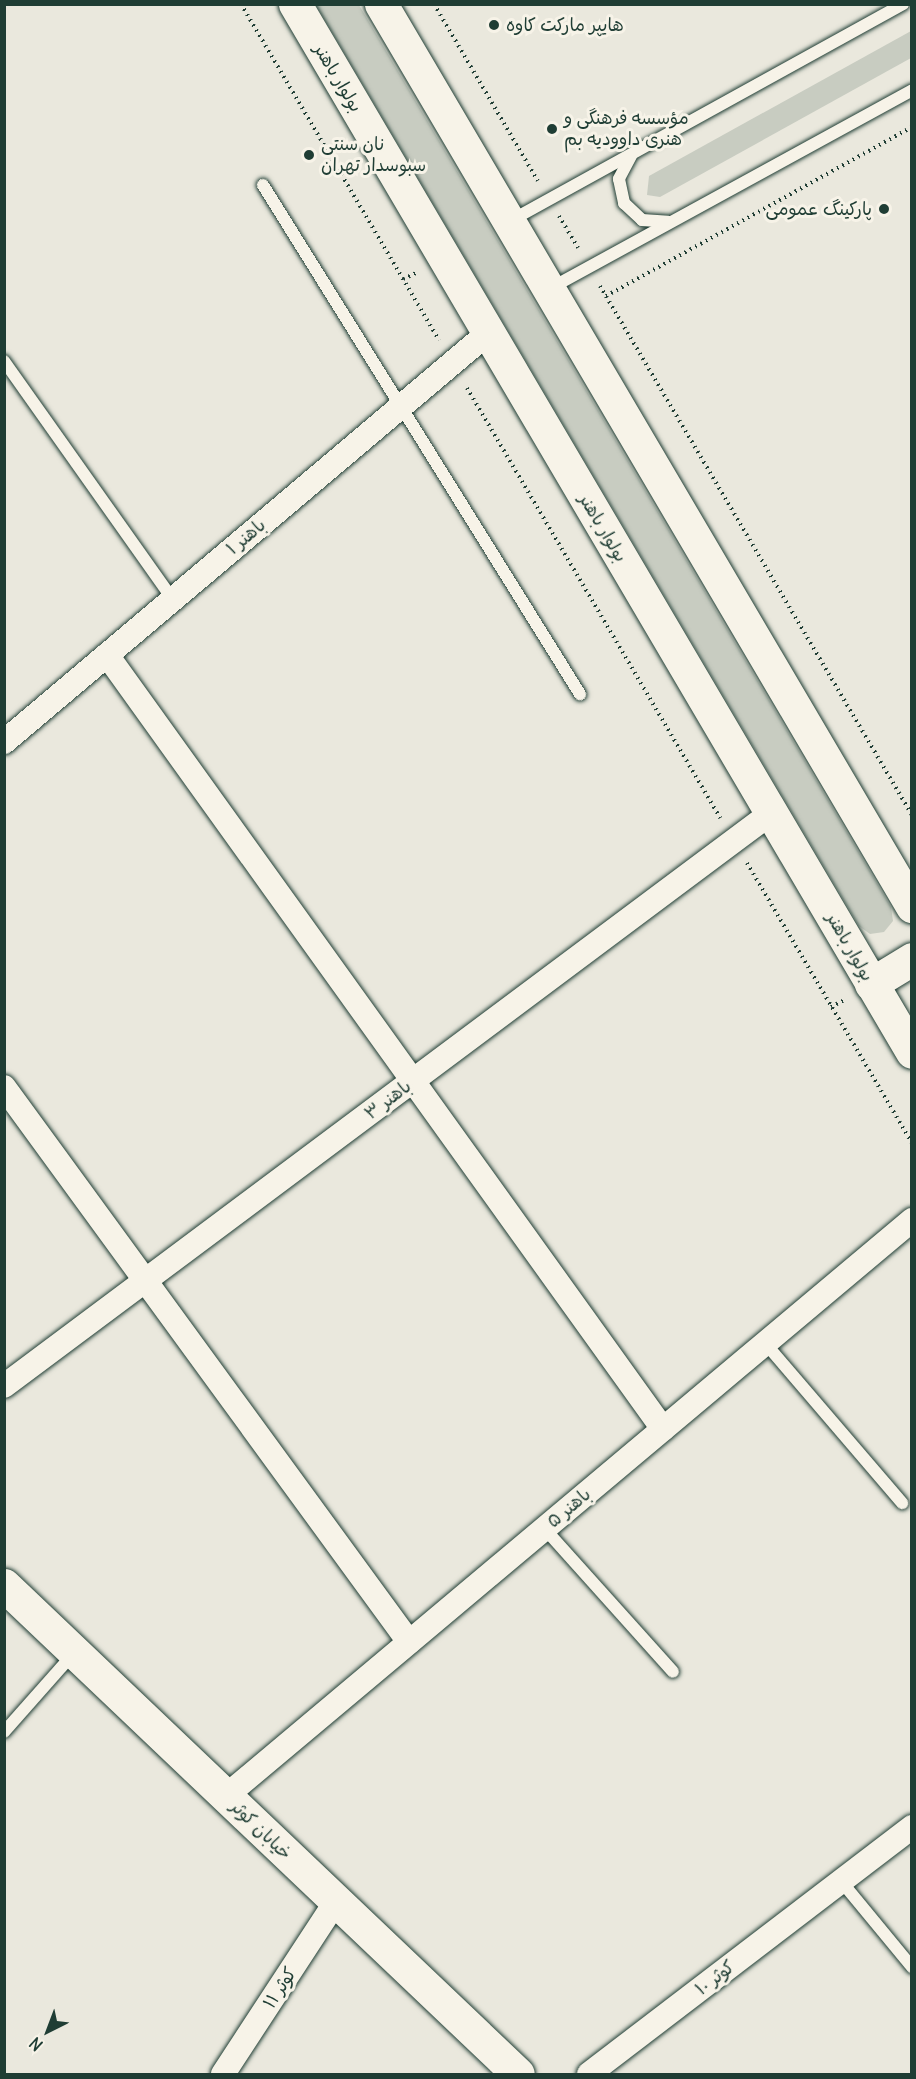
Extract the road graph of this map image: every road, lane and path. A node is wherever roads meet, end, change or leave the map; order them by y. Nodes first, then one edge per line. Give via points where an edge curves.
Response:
1 (241, 4) edge
2 (295, 4) edge
3 (381, 4) edge
4 (434, 4) edge
5 (903, 4) edge
6 (912, 90) edge
7 (912, 127) edge
8 (639, 150) junction
9 (263, 185) dead end
10 (549, 200) junction
11 (678, 219) junction
12 (508, 222) junction
13 (589, 267) junction
14 (548, 290) junction
15 (606, 296) junction
16 (488, 333) junction
17 (4, 361) edge
18 (452, 363) junction
19 (401, 406) junction
20 (172, 600) junction
21 (107, 655) junction
22 (580, 694) dead end
23 (4, 742) edge
24 (771, 813) junction
25 (912, 815) edge
26 (734, 841) junction
27 (912, 906) edge
28 (912, 960) edge
29 (871, 984) junction
30 (912, 1052) edge
31 (412, 1082) junction
32 (4, 1087) edge
33 (912, 1143) edge
34 (912, 1220) edge
35 (146, 1281) junction
36 (765, 1343) junction
37 (4, 1386) edge
38 (663, 1429) junction
39 (902, 1503) dead end
40 (544, 1528) junction
41 (4, 1585) edge
42 (409, 1642) junction
43 (75, 1652) junction
44 (672, 1672) dead end
45 (4, 1732) edge
46 (226, 1796) junction
47 (912, 1827) edge
48 (841, 1881) junction
49 (336, 1901) junction
50 (912, 1967) edge
51 (223, 2074) edge
52 (518, 2074) edge
53 (589, 2074) edge

1 - 18 path
2 - 16 main road, بولوار باهنر
3 - 12 main road
4 - 10 path
5 - 8 lane
6 - 11 lane
7 - 15 path
8 - 10 lane
8 - 11 lane via 619,179 624,203 642,220
9 - 19 lane
10 - 12 lane
10 - 13 path
11 - 13 lane
12 - 14 main road
13 - 14 lane
13 - 15 path
14 - 27 main road
15 - 25 path
16 - 18 street, باهنر ۱
16 - 24 main road, بولوار باهنر
17 - 20 lane
18 - 19 street, باهنر ۱
18 - 26 path
19 - 20 street, باهنر ۱
19 - 22 lane
20 - 21 street, باهنر ۱
21 - 23 street, باهنر ۱
21 - 31 street
24 - 26 street, باهنر ۳
24 - 29 main road, بولوار باهنر
26 - 31 street, باهنر ۳
26 - 33 path
28 - 29 main road
29 - 30 main road, بولوار باهنر
31 - 35 street, باهنر ۳
31 - 38 street
32 - 35 street
34 - 36 street, باهنر ۵
35 - 37 street, باهنر ۳
35 - 42 street
36 - 38 street, باهنر ۵
36 - 39 lane
38 - 40 street, باهنر ۵
40 - 42 street, باهنر ۵
40 - 44 lane
41 - 43 main road, خیابان کوثر
42 - 46 street, باهنر ۵
43 - 45 lane
43 - 46 main road, خیابان کوثر
46 - 49 main road, خیابان کوثر
47 - 48 street, کوثر ۱۰
48 - 50 lane
48 - 53 street, کوثر ۱۰
49 - 51 street, کوثر ۱۱
49 - 52 main road, خیابان کوثر

